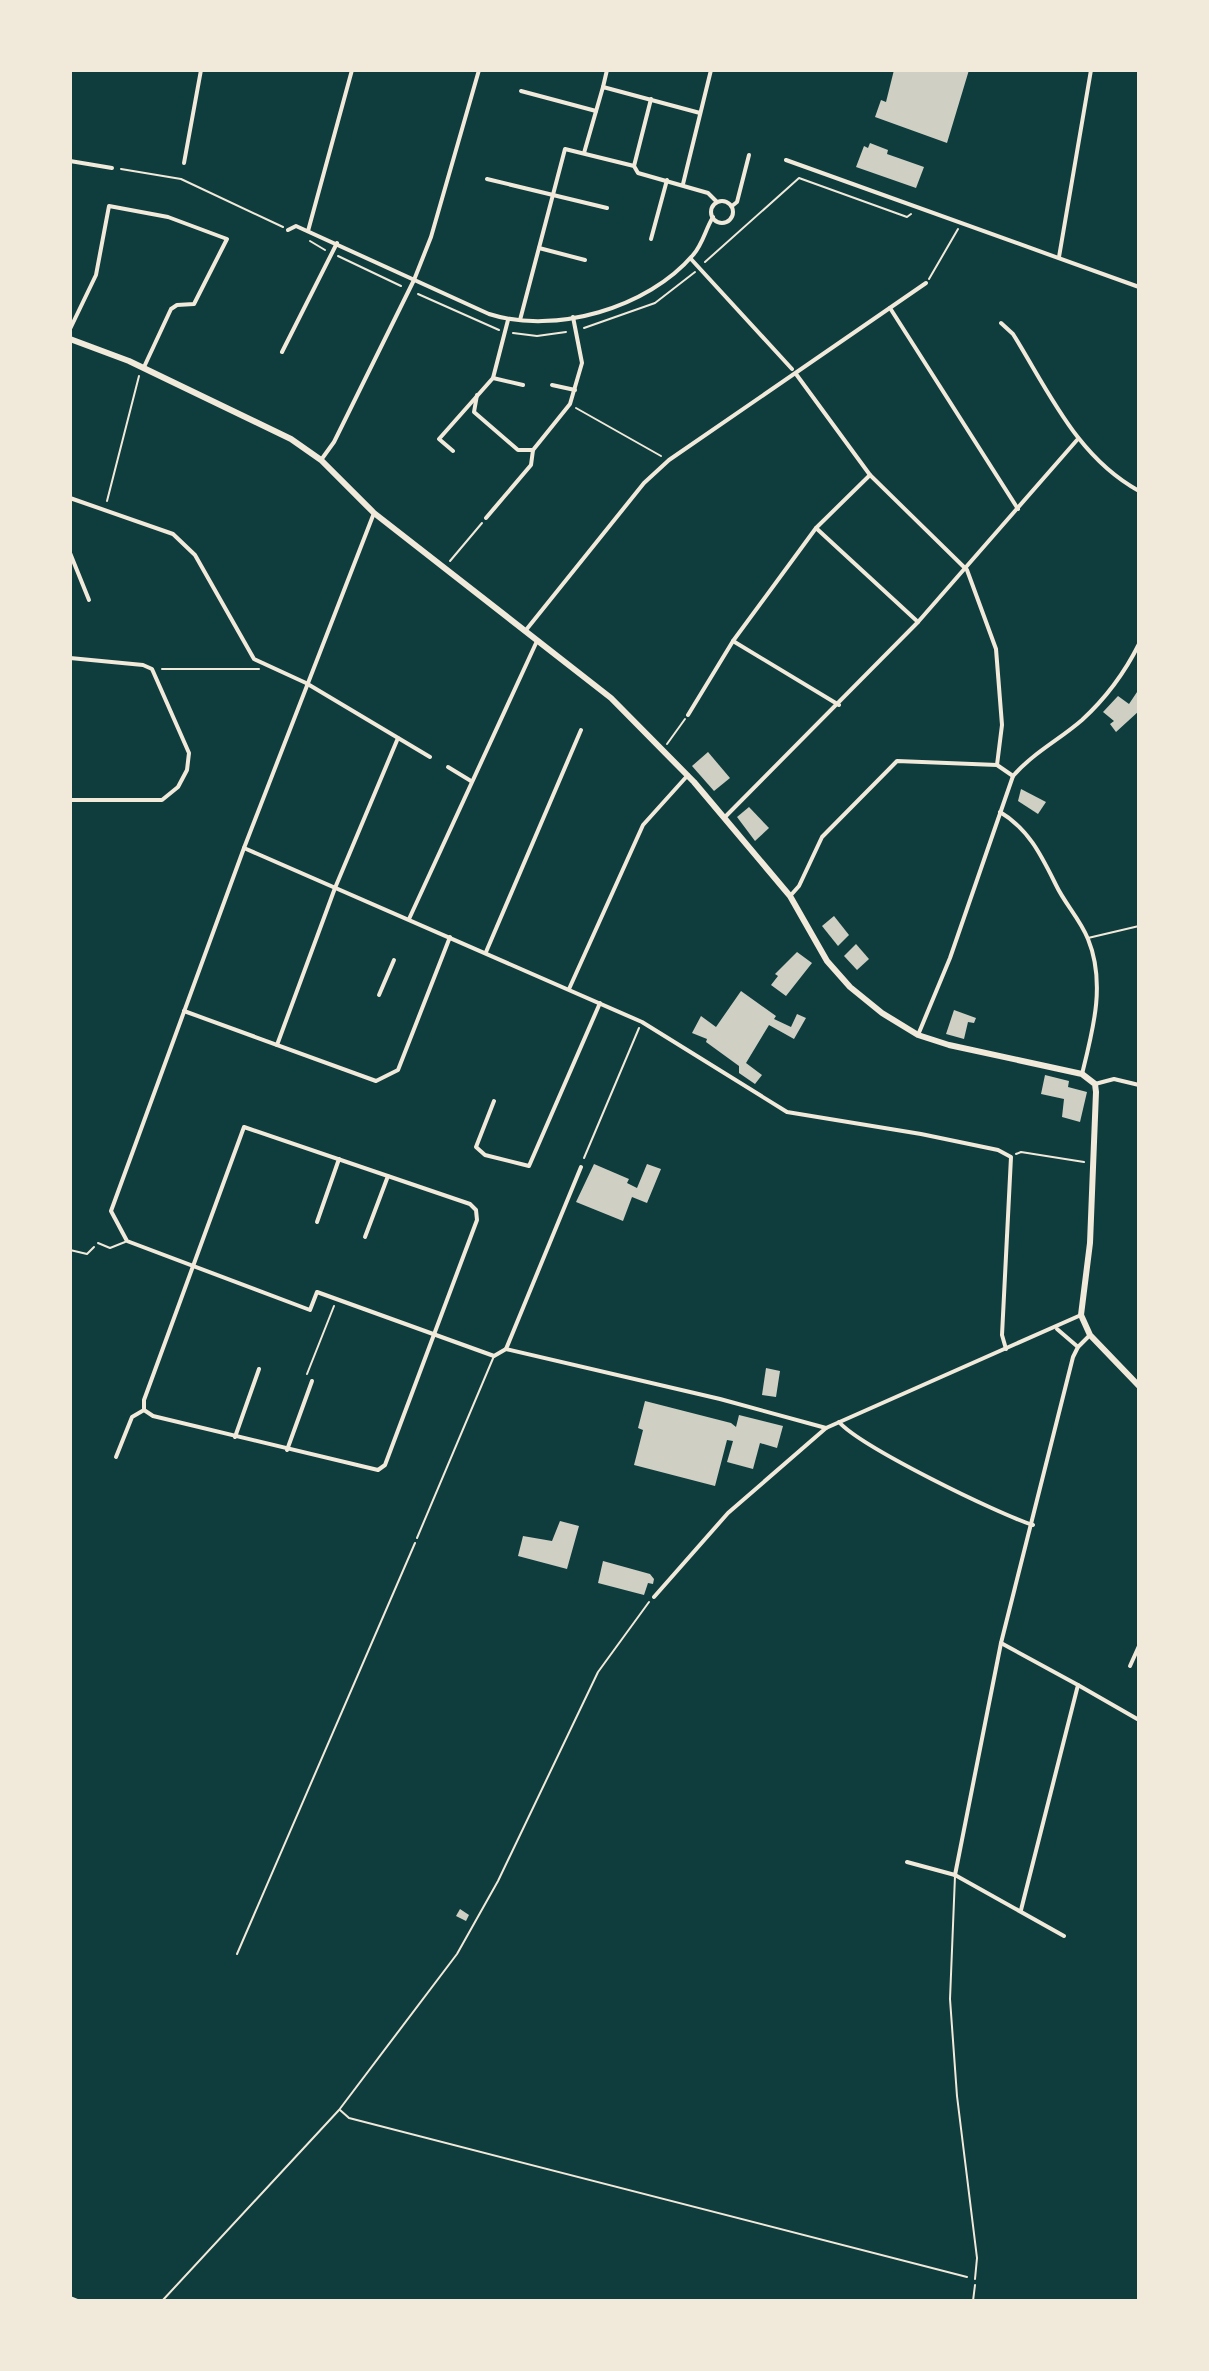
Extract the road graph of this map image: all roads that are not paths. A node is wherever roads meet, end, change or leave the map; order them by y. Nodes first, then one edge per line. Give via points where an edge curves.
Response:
1 (201, 70) edge
2 (352, 70) edge
3 (479, 70) edge
4 (607, 70) edge
5 (711, 70) edge
6 (1091, 70) edge
7 (603, 87) junction
8 (521, 91) dead end
9 (651, 99) junction
10 (596, 111) junction
11 (700, 113) junction
12 (584, 154) junction
13 (749, 155) dead end
14 (786, 160) dead end
15 (70, 161) edge
16 (184, 163) dead end
17 (634, 166) junction
18 (112, 168) road end
19 (487, 179) dead end
20 (667, 180) junction
21 (683, 184) junction
22 (552, 196) junction
23 (717, 202) junction
24 (732, 206) junction
25 (607, 208) dead end
26 (713, 217) junction
27 (288, 230) road end
28 (308, 231) junction
29 (651, 239) dead end
30 (337, 243) junction
31 (539, 248) junction
32 (1059, 257) junction
33 (691, 259) junction
34 (585, 260) dead end
35 (414, 280) junction
36 (926, 283) road end
37 (1139, 287) edge
38 (890, 308) junction
39 (573, 317) junction
40 (508, 320) junction
41 (519, 321) junction
42 (1001, 323) dead end
43 (70, 329) edge
44 (70, 339) edge
45 (282, 352) dead end
46 (143, 368) junction
47 (794, 372) junction
48 (493, 378) junction
49 (523, 385) dead end
50 (552, 385) dead end
51 (575, 390) junction
52 (478, 395) junction
53 (1077, 440) junction
54 (533, 450) junction
55 (453, 451) dead end
56 (321, 460) junction
57 (870, 475) junction
58 (1139, 491) edge
59 (70, 498) edge
60 (1018, 509) junction
61 (374, 513) junction
62 (486, 518) road end
63 (816, 528) junction
64 (70, 553) edge
65 (967, 570) junction
66 (89, 600) dead end
67 (918, 622) junction
68 (526, 630) junction
69 (538, 640) junction
70 (733, 641) junction
71 (1139, 644) edge
72 (70, 658) edge
73 (306, 683) junction
74 (839, 705) junction
75 (688, 715) road end
76 (581, 730) dead end
77 (398, 738) junction
78 (430, 757) dead end
79 (997, 765) junction
80 (448, 767) dead end
81 (688, 775) junction
82 (1013, 776) junction
83 (471, 781) junction
84 (70, 800) edge
85 (1000, 812) junction
86 (725, 817) junction
87 (244, 848) junction
88 (335, 888) junction
89 (790, 896) junction
90 (409, 919) junction
91 (1139, 926) edge
92 (450, 937) junction
93 (1087, 938) junction
94 (485, 953) junction
95 (394, 960) dead end
96 (569, 989) junction
97 (379, 995) dead end
98 (600, 1003) junction
99 (184, 1011) junction
100 (918, 1035) junction
101 (277, 1045) junction
102 (1082, 1074) junction
103 (1095, 1084) junction
104 (1139, 1085) edge
105 (494, 1101) dead end
106 (339, 1159) junction
107 (581, 1167) road end
108 (388, 1176) junction
109 (317, 1222) dead end
110 (365, 1237) dead end
111 (127, 1241) junction
112 (98, 1243) road end
113 (193, 1267) junction
114 (1081, 1315) junction
115 (1057, 1329) junction
116 (433, 1334) junction
117 (1090, 1335) junction
118 (1078, 1347) junction
119 (506, 1349) junction
120 (1006, 1349) junction
121 (494, 1356) junction
122 (259, 1369) dead end
123 (312, 1381) road end
124 (1139, 1386) edge
125 (144, 1410) junction
126 (839, 1422) junction
127 (826, 1428) junction
128 (235, 1437) junction
129 (287, 1450) junction
130 (116, 1457) dead end
131 (1033, 1525) junction
132 (417, 1538) road end
133 (654, 1597) road end
134 (1001, 1643) junction
135 (1139, 1646) edge
136 (1130, 1666) dead end
137 (1078, 1685) junction
138 (1139, 1720) edge
139 (907, 1862) dead end
140 (955, 1875) junction
141 (1021, 1910) junction
142 (1064, 1936) dead end
143 (975, 2279) road end

1 - 16 street
2 - 28 street
3 - 35 street
4 - 7 street
5 - 11 street
6 - 32 street
7 - 9 street
7 - 10 street
8 - 10 street
9 - 11 street
9 - 17 street
10 - 12 street
11 - 21 street
12 - 17 street
12 - 22 street via 565,149
13 - 24 street
14 - 32 street
15 - 18 street
17 - 20 street via 638,173
19 - 22 street
20 - 21 street
20 - 29 street
21 - 23 street
22 - 25 street
22 - 31 street
23 - 24 street
23 - 26 street
24 - 26 street via 728,220
26 - 33 street
27 - 28 street via 296,226
28 - 30 street
30 - 35 street
30 - 45 street
31 - 34 street
31 - 41 street
32 - 37 street
33 - 39 street via 651,291
33 - 47 street
35 - 40 street
35 - 56 street
36 - 38 street
38 - 47 street
38 - 60 street
39 - 41 street
39 - 51 street via 582,363
40 - 41 street
40 - 48 street
42 - 53 street via 1013,334
43 - 46 street via 96,275 109,206 168,217 227,239 194,304 171,309
44 - 46 street
46 - 56 street via 261,422
47 - 57 street
47 - 68 street via 644,483
48 - 49 street
48 - 52 street
50 - 51 street
51 - 54 street
52 - 54 street via 474,412 518,450
52 - 55 street via 439,439
53 - 58 street
53 - 60 street
54 - 62 street via 531,465
56 - 61 street
57 - 63 street
57 - 65 street
59 - 73 street via 157,526 186,543 245,646 266,667
60 - 65 street
61 - 68 street
61 - 73 street
63 - 67 street
63 - 70 street
64 - 66 street
65 - 67 street
65 - 79 street via 996,649 1002,720
67 - 74 street
68 - 69 street
69 - 81 street via 611,698
69 - 83 street
70 - 74 street
70 - 75 street
71 - 82 street via 1107,693
72 - 84 street via 152,669 189,753 178,787 162,800
73 - 77 street
73 - 87 street
74 - 86 street
76 - 94 street
77 - 78 street
77 - 88 street
79 - 82 street
79 - 89 street via 897,761 822,837
80 - 83 street
81 - 86 street
81 - 96 street via 643,825
82 - 85 street
83 - 90 street
85 - 93 street via 1031,838
85 - 100 street
86 - 89 street
87 - 88 street
87 - 99 street
88 - 90 street
88 - 101 street
89 - 100 street via 827,961 850,987
90 - 92 street
91 - 93 lane
92 - 94 street
92 - 101 street via 398,1070 376,1081
93 - 102 street via 1097,992
94 - 96 street
95 - 97 street
96 - 98 street
98 - 105 street via 529,1166 485,1155 476,1147
98 - 120 street via 642,1022 787,1112 983,1147 1011,1157 1002,1335
99 - 101 street
99 - 111 street via 111,1211
100 - 102 street
102 - 103 street
103 - 104 street via 1114,1079
103 - 114 street via 1090,1243
106 - 108 street
106 - 109 street
106 - 113 street via 244,1127
107 - 119 street
108 - 110 street
108 - 116 street via 476,1210 477,1220
111 - 112 lane via 110,1248
111 - 113 street
113 - 116 street via 310,1310 317,1292
113 - 125 street
114 - 115 street
114 - 117 street
115 - 118 street
115 - 120 street
116 - 121 street
116 - 129 street via 385,1465 370,1471
117 - 118 street
117 - 124 street
118 - 131 street
119 - 121 street
119 - 127 street
120 - 126 street
121 - 132 lane
122 - 128 street
123 - 129 street
125 - 128 street
125 - 130 street via 132,1417
126 - 127 street
126 - 131 street via 893,1457
127 - 133 street via 728,1513
128 - 129 street
131 - 134 street
134 - 137 street
134 - 140 street
135 - 136 street
137 - 138 street
137 - 141 street
139 - 140 street
140 - 141 street
140 - 143 lane via 950,1999
141 - 142 street

